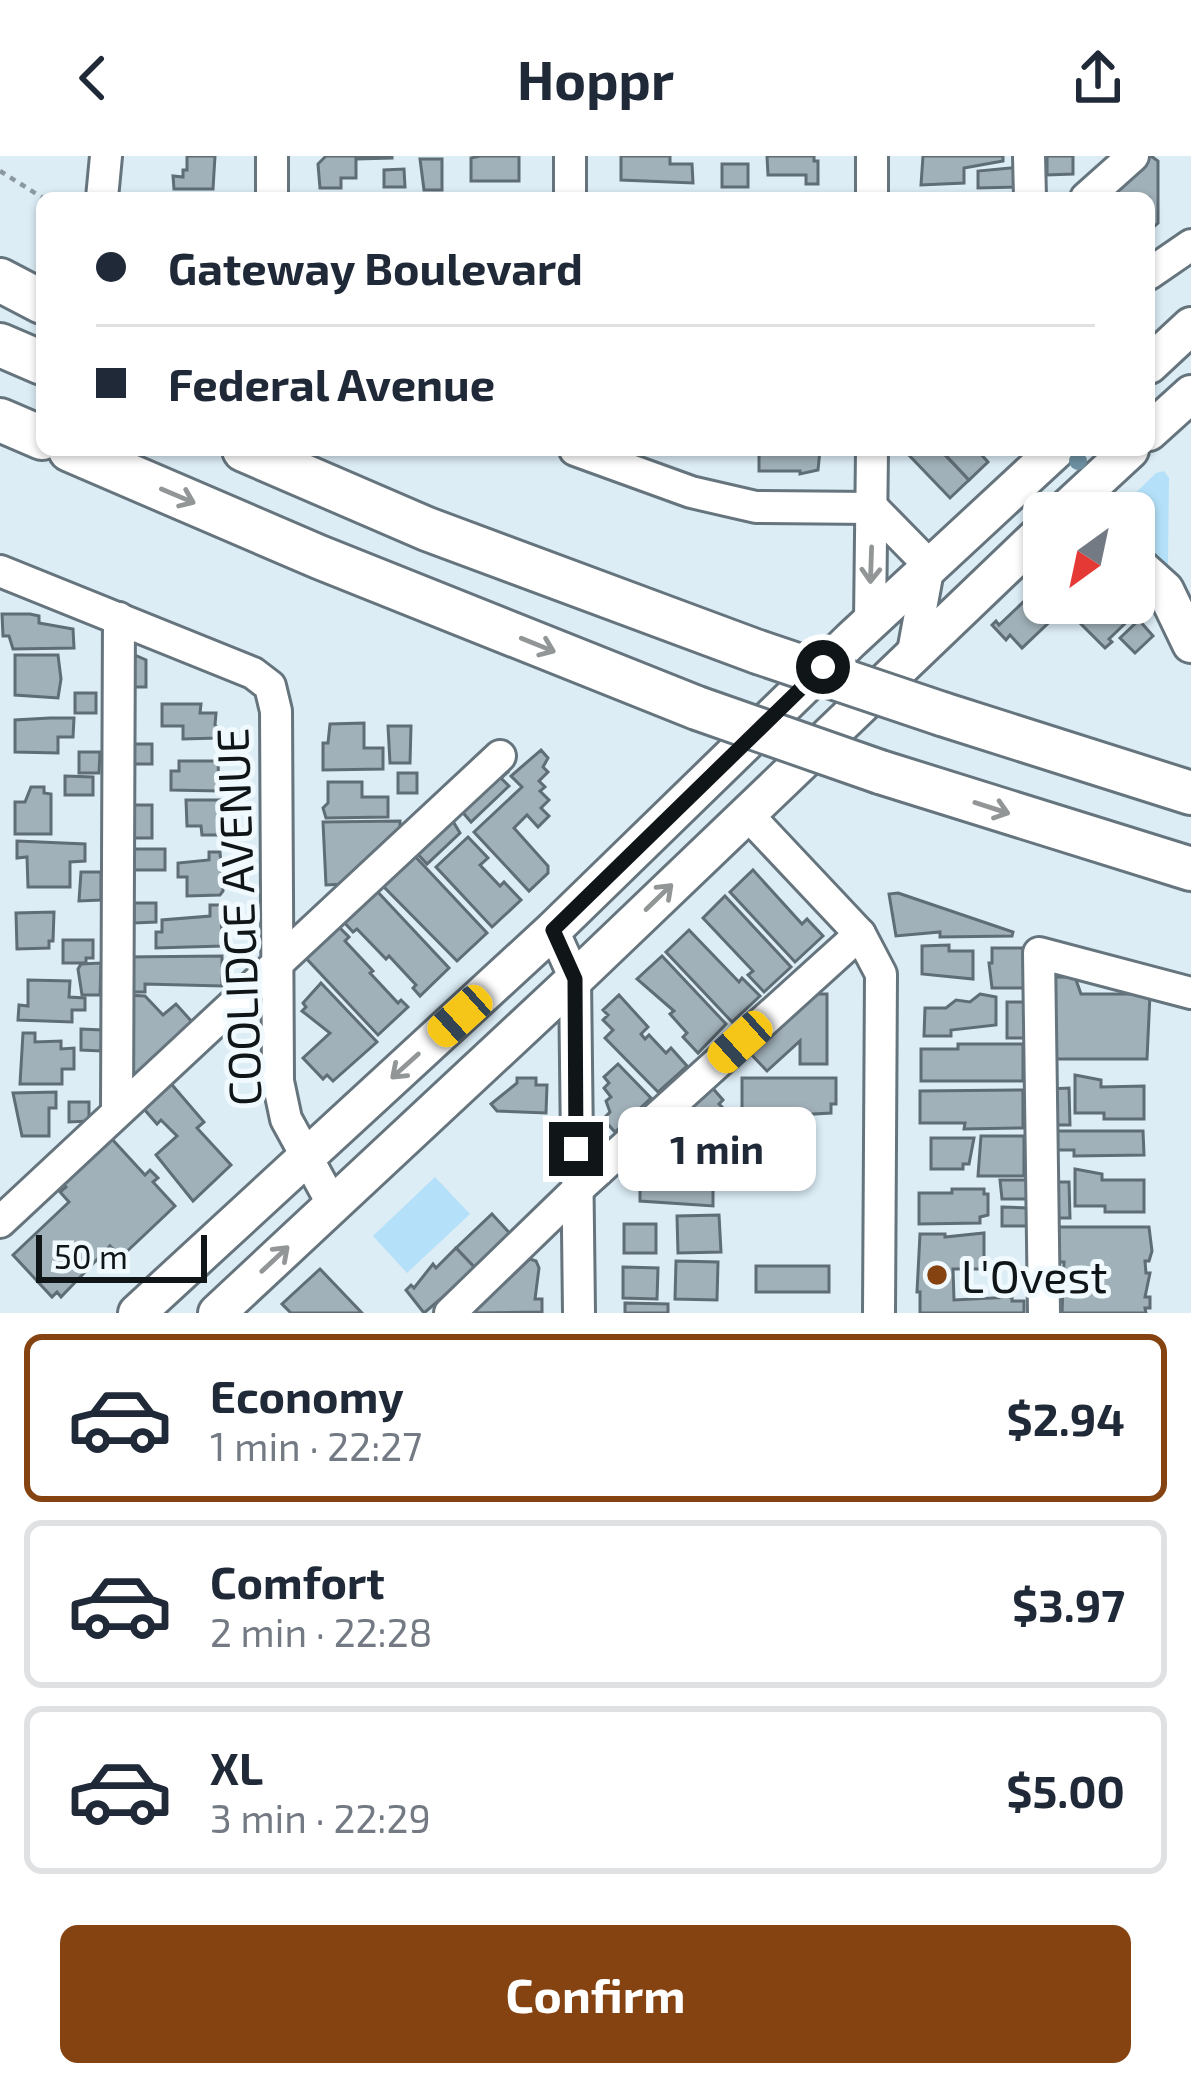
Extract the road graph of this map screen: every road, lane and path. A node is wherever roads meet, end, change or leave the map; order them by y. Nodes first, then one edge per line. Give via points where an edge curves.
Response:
1 (106, 156) edge
2 (272, 156) edge
3 (570, 156) edge
4 (872, 156) edge
5 (1029, 156) edge
6 (1133, 156) edge
7 (0, 171) edge
8 (103, 192) edge
9 (272, 192) edge
10 (570, 192) edge
11 (872, 192) edge
12 (1030, 192) edge
13 (1093, 192) edge
14 (36, 194) edge
15 (1191, 245) edge
16 (1155, 270) edge
17 (0, 280) edge
18 (36, 299) edge
19 (1191, 326) edge
20 (0, 345) edge
21 (1155, 359) edge
22 (36, 360) edge
23 (1191, 394) edge
24 (0, 420) edge
25 (1155, 427) edge
26 (36, 435) edge
27 (84, 456) edge
28 (258, 456) edge
29 (307, 456) edge
30 (592, 456) edge
31 (872, 456) edge
32 (1048, 456) edge
33 (1124, 456) edge
34 (1085, 492) edge
35 (873, 508) junction
36 (427, 529) junction
37 (1023, 550) edge
38 (1023, 563) edge
39 (929, 565) junction
40 (0, 571) edge
41 (1155, 581) edge
42 (982, 588) junction
43 (119, 618) junction
44 (869, 622) junction
45 (1191, 644) edge
46 (913, 652) junction
47 (500, 756) dead end
48 (1191, 793) edge
49 (746, 813) junction
50 (1191, 869) edge
51 (553, 930) junction
52 (860, 934) junction
53 (277, 963) junction
54 (575, 979) junction
55 (1191, 993) edge
56 (117, 1111) junction
57 (304, 1157) junction
58 (577, 1190) junction
59 (333, 1205) junction
60 (0, 1222) edge
61 (137, 1313) edge
62 (217, 1313) edge
63 (450, 1313) edge
64 (579, 1313) edge
65 (879, 1313) edge
66 (1044, 1313) edge

1 - 8 street
2 - 9 street
3 - 10 street
4 - 11 street
5 - 12 street
6 - 13 street
7 - 14 path
15 - 16 street
17 - 18 highway
19 - 21 main road
20 - 22 highway
23 - 25 main road
24 - 26 highway
27 -> 50 highway, bridge via 698,708
28 - 36 highway
29 - 36 highway
30 - 35 street via 756,507
31 - 35 street
32 - 39 main road
33 - 34 main road
35 - 39 street
35 -> 44 street
36 - 48 highway, bridge via 758,652
37 - 42 main road
38 - 42 main road
39 - 44 main road
39 - 46 street
40 - 43 street
41 - 45 main road
42 - 46 main road
43 - 53 street, COOLIDGE AVENUE via 270,686
43 - 56 street
44 - 51 main road
46 - 49 main road
47 - 53 street
49 - 52 street
54 -> 49 main road
51 - 54 street
51 -> 57 main road
52 - 58 street
52 - 65 street via 881,974
53 - 56 street
53 - 57 street, COOLIDGE AVENUE via 278,1082
54 - 58 street
54 - 59 main road
55 - 66 street via 1039,953
56 - 60 street
57 - 59 street, COOLIDGE AVENUE
57 - 61 main road
58 - 63 street
58 - 64 street
62 -> 59 main road

